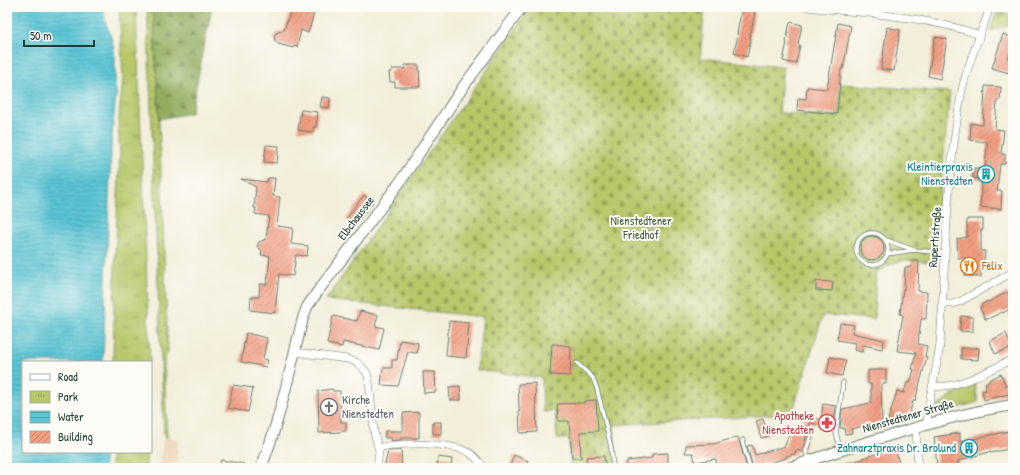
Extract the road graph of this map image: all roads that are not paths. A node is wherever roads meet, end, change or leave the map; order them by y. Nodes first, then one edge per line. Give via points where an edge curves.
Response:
1 (522, 7) edge
2 (807, 7) edge
3 (990, 7) edge
4 (980, 35) junction
5 (886, 240) junction
6 (914, 250) junction
7 (944, 253) junction
8 (887, 254) junction
9 (1013, 272) edge
10 (942, 304) junction
11 (294, 352) junction
12 (1013, 359) edge
13 (576, 363) dead end
14 (843, 382) dead end
15 (933, 386) junction
16 (1013, 405) edge
17 (927, 424) junction
18 (916, 428) junction
19 (813, 429) dead end
20 (743, 440) dead end
21 (378, 448) junction
22 (840, 450) junction
23 (808, 461) junction
24 (261, 468) edge
25 (377, 468) edge
26 (485, 468) edge
27 (612, 468) edge
28 (750, 468) edge
29 (789, 468) edge
30 (918, 468) edge

1 - 11 main road, Elbchaussee via 458,92 400,182 318,291 305,312
2 - 4 street via 895,16 957,27
3 - 4 street, Rupertistraße
4 - 7 street, Rupertistraße via 962,89
5 - 6 lane
5 - 8 lane
5 - 8 lane via 878,233 868,232 859,238 855,247 858,258 869,265 878,264
6 - 7 lane
6 - 8 lane
7 - 10 street, Rupertistraße
9 - 10 street via 961,301
10 - 15 street, Rupertistraße via 940,345
11 - 21 street via 348,359 365,370 369,381
11 - 24 main road, Elbchaussee via 277,424
12 - 15 street via 957,384 947,387
13 - 27 lane via 593,378 597,389 611,447
14 - 22 lane via 836,432
15 - 17 street, Rupertistraße
16 - 17 main road, Nienstedtener Straße via 971,412
17 - 18 main road, Nienstedtener Straße
18 - 22 main road, Nienstedtener Straße
18 - 30 street
19 - 23 lane via 806,451
20 - 28 lane
21 - 25 street
21 - 26 street via 406,444 453,448 470,453
22 - 23 main road, Nienstedtener Straße
23 - 29 main road, Nienstedtener Straße

